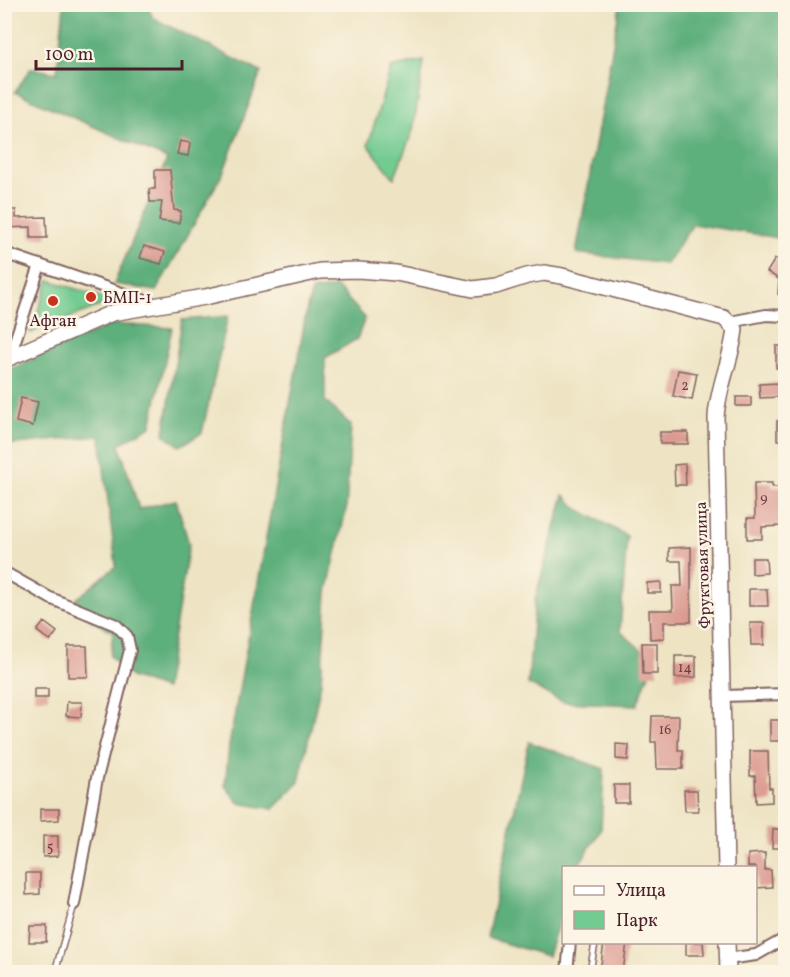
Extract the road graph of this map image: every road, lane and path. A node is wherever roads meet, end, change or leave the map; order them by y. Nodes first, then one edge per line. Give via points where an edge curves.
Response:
1 (4, 253) edge
2 (40, 265) junction
3 (157, 305) junction
4 (786, 316) edge
5 (730, 322) junction
6 (7, 358) edge
7 (4, 572) edge
8 (786, 694) edge
9 (724, 696) junction
10 (726, 866) edge
11 (74, 904) joint
12 (786, 938) edge
13 (570, 944) edge
14 (595, 944) edge
15 (727, 944) edge
16 (728, 966) edge
17 (55, 972) edge
18 (567, 972) edge
19 (590, 972) edge

1 - 2 street
2 - 3 street
2 - 6 street
3 - 5 street via 320,271 396,273 473,289 544,273 610,287
3 - 6 street via 112,313
4 - 5 street via 766,315
5 - 9 street, Фруктовая улица via 735,329 734,342 720,384 717,417
7 - 11 street via 50,598 116,626 127,636 130,650 97,778
8 - 9 street
9 - 10 street, Фруктовая улица
11 - 17 lane
12 - 16 street
13 - 18 street
14 - 19 lane
15 - 16 street

